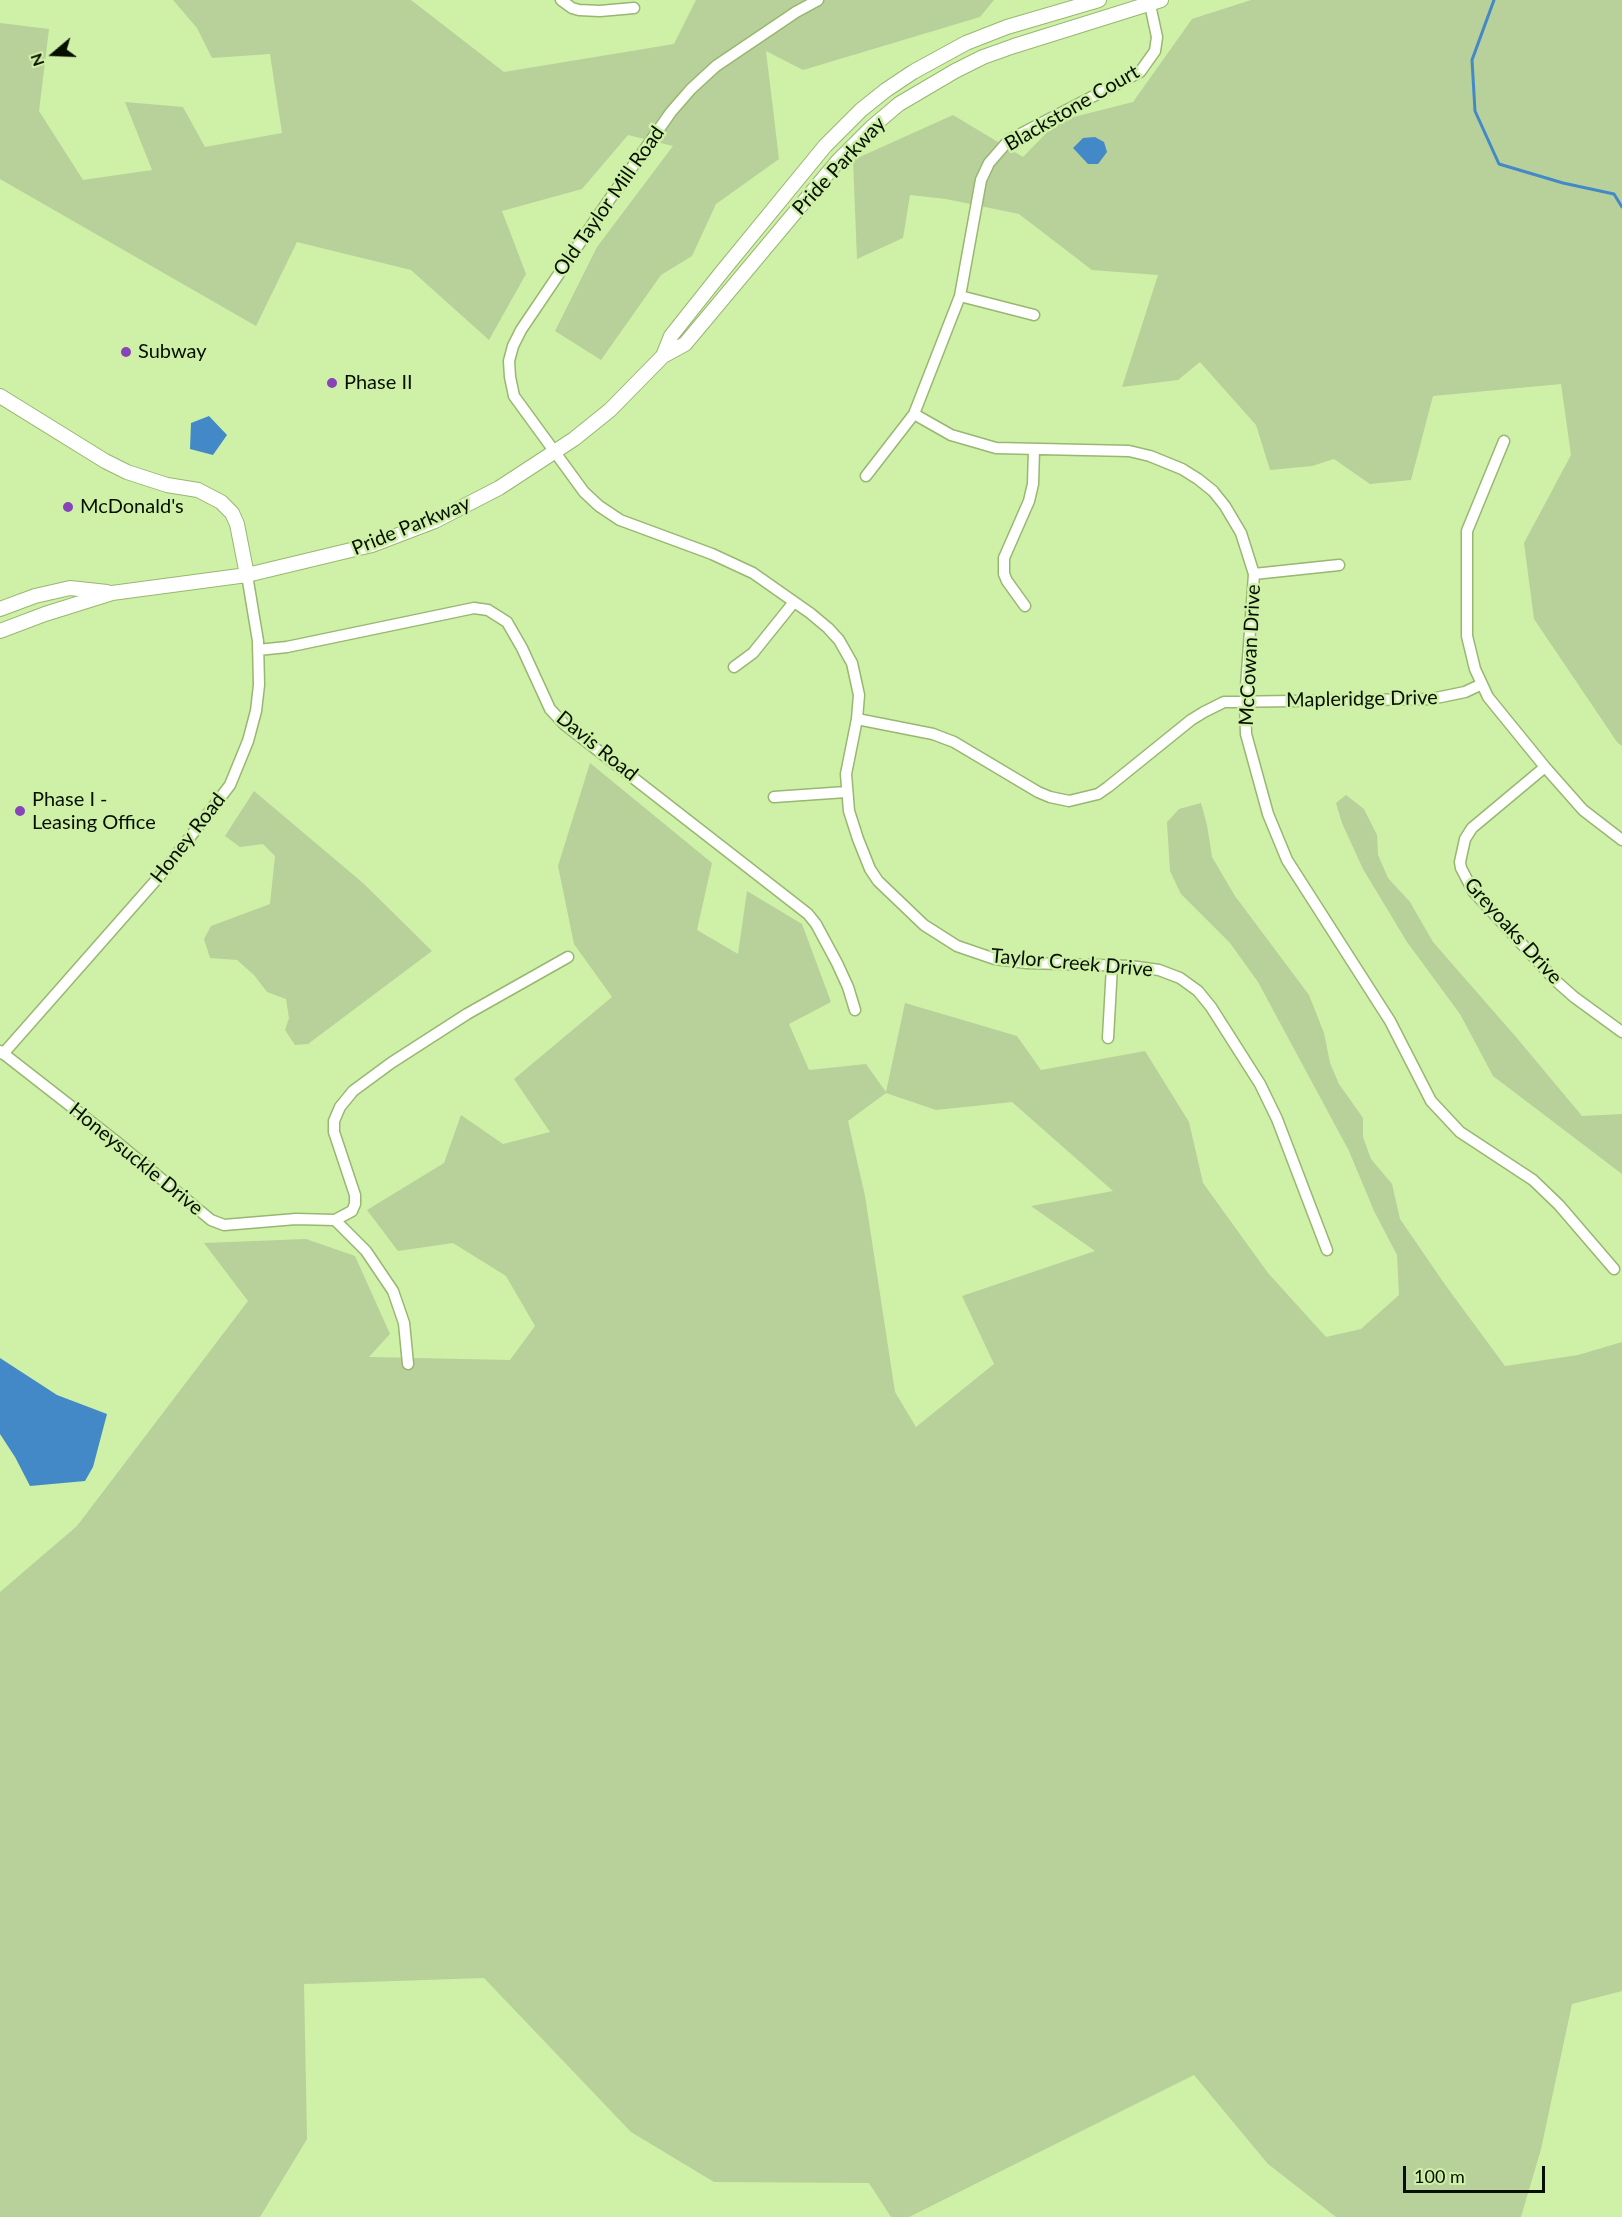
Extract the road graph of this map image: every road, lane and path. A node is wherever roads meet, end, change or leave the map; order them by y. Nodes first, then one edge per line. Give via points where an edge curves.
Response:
1 (561, 0) edge
2 (818, 0) edge
3 (1099, 0) edge
4 (1154, 1) edge
5 (634, 8) dead end
6 (960, 296) junction
7 (1034, 315) dead end
8 (663, 356) junction
9 (0, 396) edge
10 (914, 414) junction
11 (1504, 441) dead end
12 (1034, 450) junction
13 (556, 452) junction
14 (866, 476) dead end
15 (1339, 565) dead end
16 (247, 574) junction
17 (1254, 574) junction
18 (112, 593) junction
19 (794, 602) junction
20 (1025, 606) dead end
21 (0, 609) edge
22 (0, 631) edge
23 (258, 650) junction
24 (734, 667) dead end
25 (1482, 684) junction
26 (1245, 701) junction
27 (857, 719) junction
28 (1545, 767) junction
29 (846, 792) junction
30 (774, 797) dead end
31 (1622, 840) edge
32 (568, 957) dead end
33 (1112, 966) junction
34 (855, 1010) dead end
35 (1622, 1032) edge
36 (1108, 1038) dead end
37 (2, 1052) edge
38 (335, 1220) junction
39 (1327, 1251) dead end
40 (1614, 1269) dead end
41 (408, 1364) dead end

1 - 5 street via 579,10
2 - 13 street, Old Taylor Mill Road via 716,66 691,89 671,112 521,330 509,362 514,396
3 - 8 main road, Pride Parkway via 966,43 913,72 861,110 825,146 721,273 671,336
4 - 6 street, Blackstone Court via 1155,51 1140,72 1009,140 989,163 981,180
4 - 8 main road, Pride Parkway via 983,57 899,104 838,161 685,344
6 - 7 street
6 - 10 street, Blackstone Court
8 - 13 main road, Pride Parkway via 610,410
9 - 16 main road via 127,472 198,490 221,502 237,524
10 - 12 street, McCowan Drive via 973,443
10 - 14 street, Blackstone Court
11 - 25 street via 1467,531 1467,636 1474,669
12 - 17 street, McCowan Drive via 1129,451 1182,469 1213,491 1225,506 1241,533
12 - 20 street via 1029,501 1004,558 1004,574
13 - 16 main road, Pride Parkway via 499,489 403,534
13 - 19 street, Taylor Creek Drive via 584,492 610,514 733,563 773,585
15 - 17 street
16 - 18 main road, Pride Parkway
16 - 23 street, Honey Road
17 - 26 street, McCowan Drive
18 - 21 main road, Pride Parkway via 70,588
18 - 22 main road, Pride Parkway
19 - 24 street via 753,653
19 - 27 street, Taylor Creek Drive via 828,628 844,647 858,683
23 - 34 street, Davis Road via 474,608 488,610 507,622 550,709 564,724 808,914 837,963
23 - 37 street, Honey Road via 256,711 230,785 164,871
25 - 26 street, Mapleridge Drive via 1431,699
25 - 28 street via 1498,711
26 - 27 street, Mapleridge Drive via 1224,702 1204,711 1108,788 1069,801 1038,792 972,752 933,734
26 - 40 street, McCowan Drive via 1250,755 1281,846 1390,1021 1431,1101 1460,1132 1533,1180
27 - 29 street, Taylor Creek Drive
28 - 31 street via 1583,810
28 - 35 street, Greyoaks Drive via 1472,828 1465,840 1461,868 1473,891 1556,981
29 - 30 street
29 - 33 street, Taylor Creek Drive via 858,839 878,881 924,925 946,940 995,959
32 - 38 street via 467,1014 353,1091 340,1107 334,1132 355,1204 352,1211
33 - 36 street
33 - 39 street, Taylor Creek Drive via 1159,970 1180,978 1198,990 1211,1007 1260,1084 1277,1119
37 - 38 street, Honeysuckle Drive via 212,1220 224,1225
38 - 41 street via 366,1251 393,1291 404,1323

